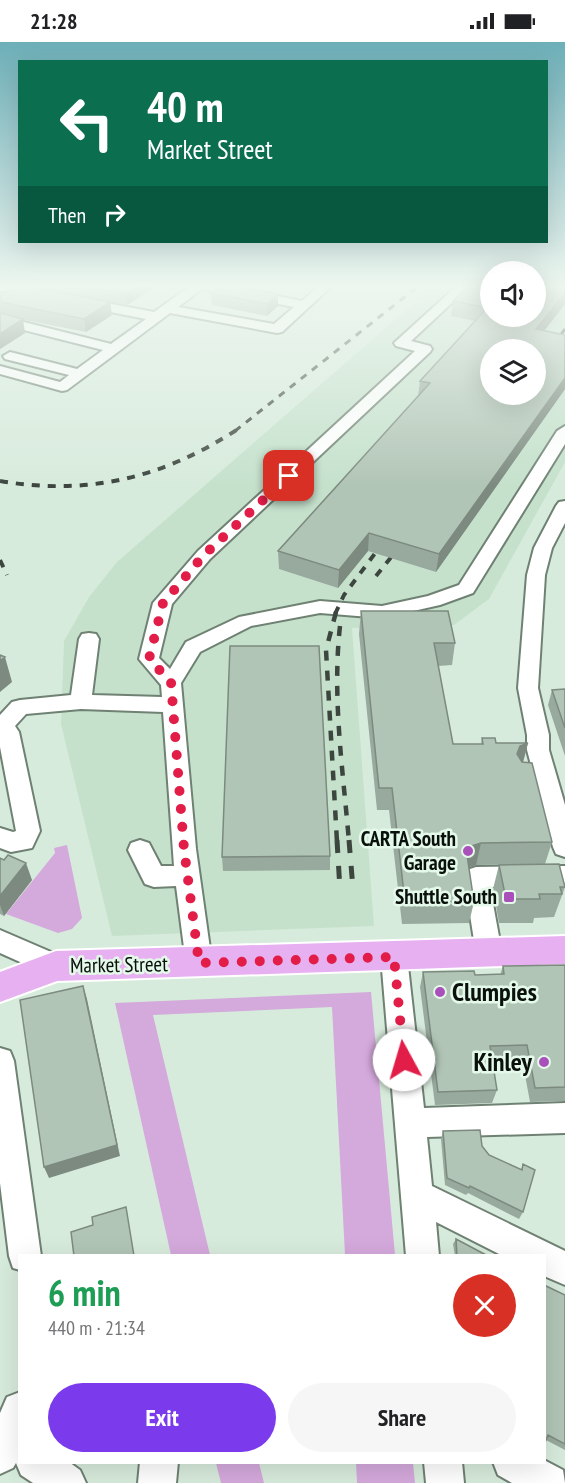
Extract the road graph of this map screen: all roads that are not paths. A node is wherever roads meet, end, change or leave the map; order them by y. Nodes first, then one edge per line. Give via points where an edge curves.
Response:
1 (111, 351) edge
2 (423, 351) edge
3 (76, 354) dead end
4 (5, 359) edge
5 (99, 360) junction
6 (0, 370) edge
7 (80, 374) junction
8 (565, 431) edge
9 (565, 506) edge
10 (89, 639) dead end
11 (171, 682) junction
12 (81, 702) junction
13 (173, 705) junction
14 (0, 728) edge
15 (549, 779) edge
16 (0, 837) edge
17 (565, 848) edge
18 (140, 850) dead end
19 (188, 875) junction
20 (557, 876) edge
21 (0, 941) edge
22 (565, 950) edge
23 (489, 953) junction
24 (394, 957) junction
25 (199, 963) junction
26 (56, 966) junction
27 (0, 987) edge
28 (0, 1061) edge
29 (565, 1118) edge
30 (411, 1123) junction
31 (418, 1196) junction
32 (25, 1254) edge
33 (423, 1254) edge
34 (535, 1254) edge
35 (546, 1259) edge
36 (565, 1268) edge
37 (18, 1420) edge
38 (12, 1451) edge
39 (34, 1464) edge
40 (159, 1464) edge
41 (443, 1464) edge
42 (515, 1464) edge
43 (67, 1483) edge
44 (157, 1483) edge
45 (445, 1483) edge
46 (550, 1483) edge

1 - 5 street
2 - 11 street via 204,555 163,603 149,659
3 - 5 street
4 - 7 street
5 - 7 street
6 - 7 street via 62,387
8 - 11 street via 466,589 382,612 320,606 246,621 193,647
9 - 15 street via 543,548 536,575 528,688 540,737 538,750
10 - 12 street
11 - 13 street
12 - 13 street
12 - 14 street via 20,707
13 - 19 street
14 - 16 street via 8,732 28,831 27,837 17,843
15 - 17 street
18 - 19 street via 154,877
19 - 25 street
20 - 23 street via 476,877
21 - 26 street
22 - 23 main road, Market Street
23 - 24 main road, Market Street
24 - 25 main road, Market Street
24 - 30 street
25 - 26 main road, Market Street
26 - 27 main road, Market Street
28 - 32 street
29 - 30 street
30 - 31 street
31 - 33 street
31 - 34 street
35 - 36 street
37 - 38 street
39 - 43 street
40 - 44 street
41 - 45 street
42 - 46 street

